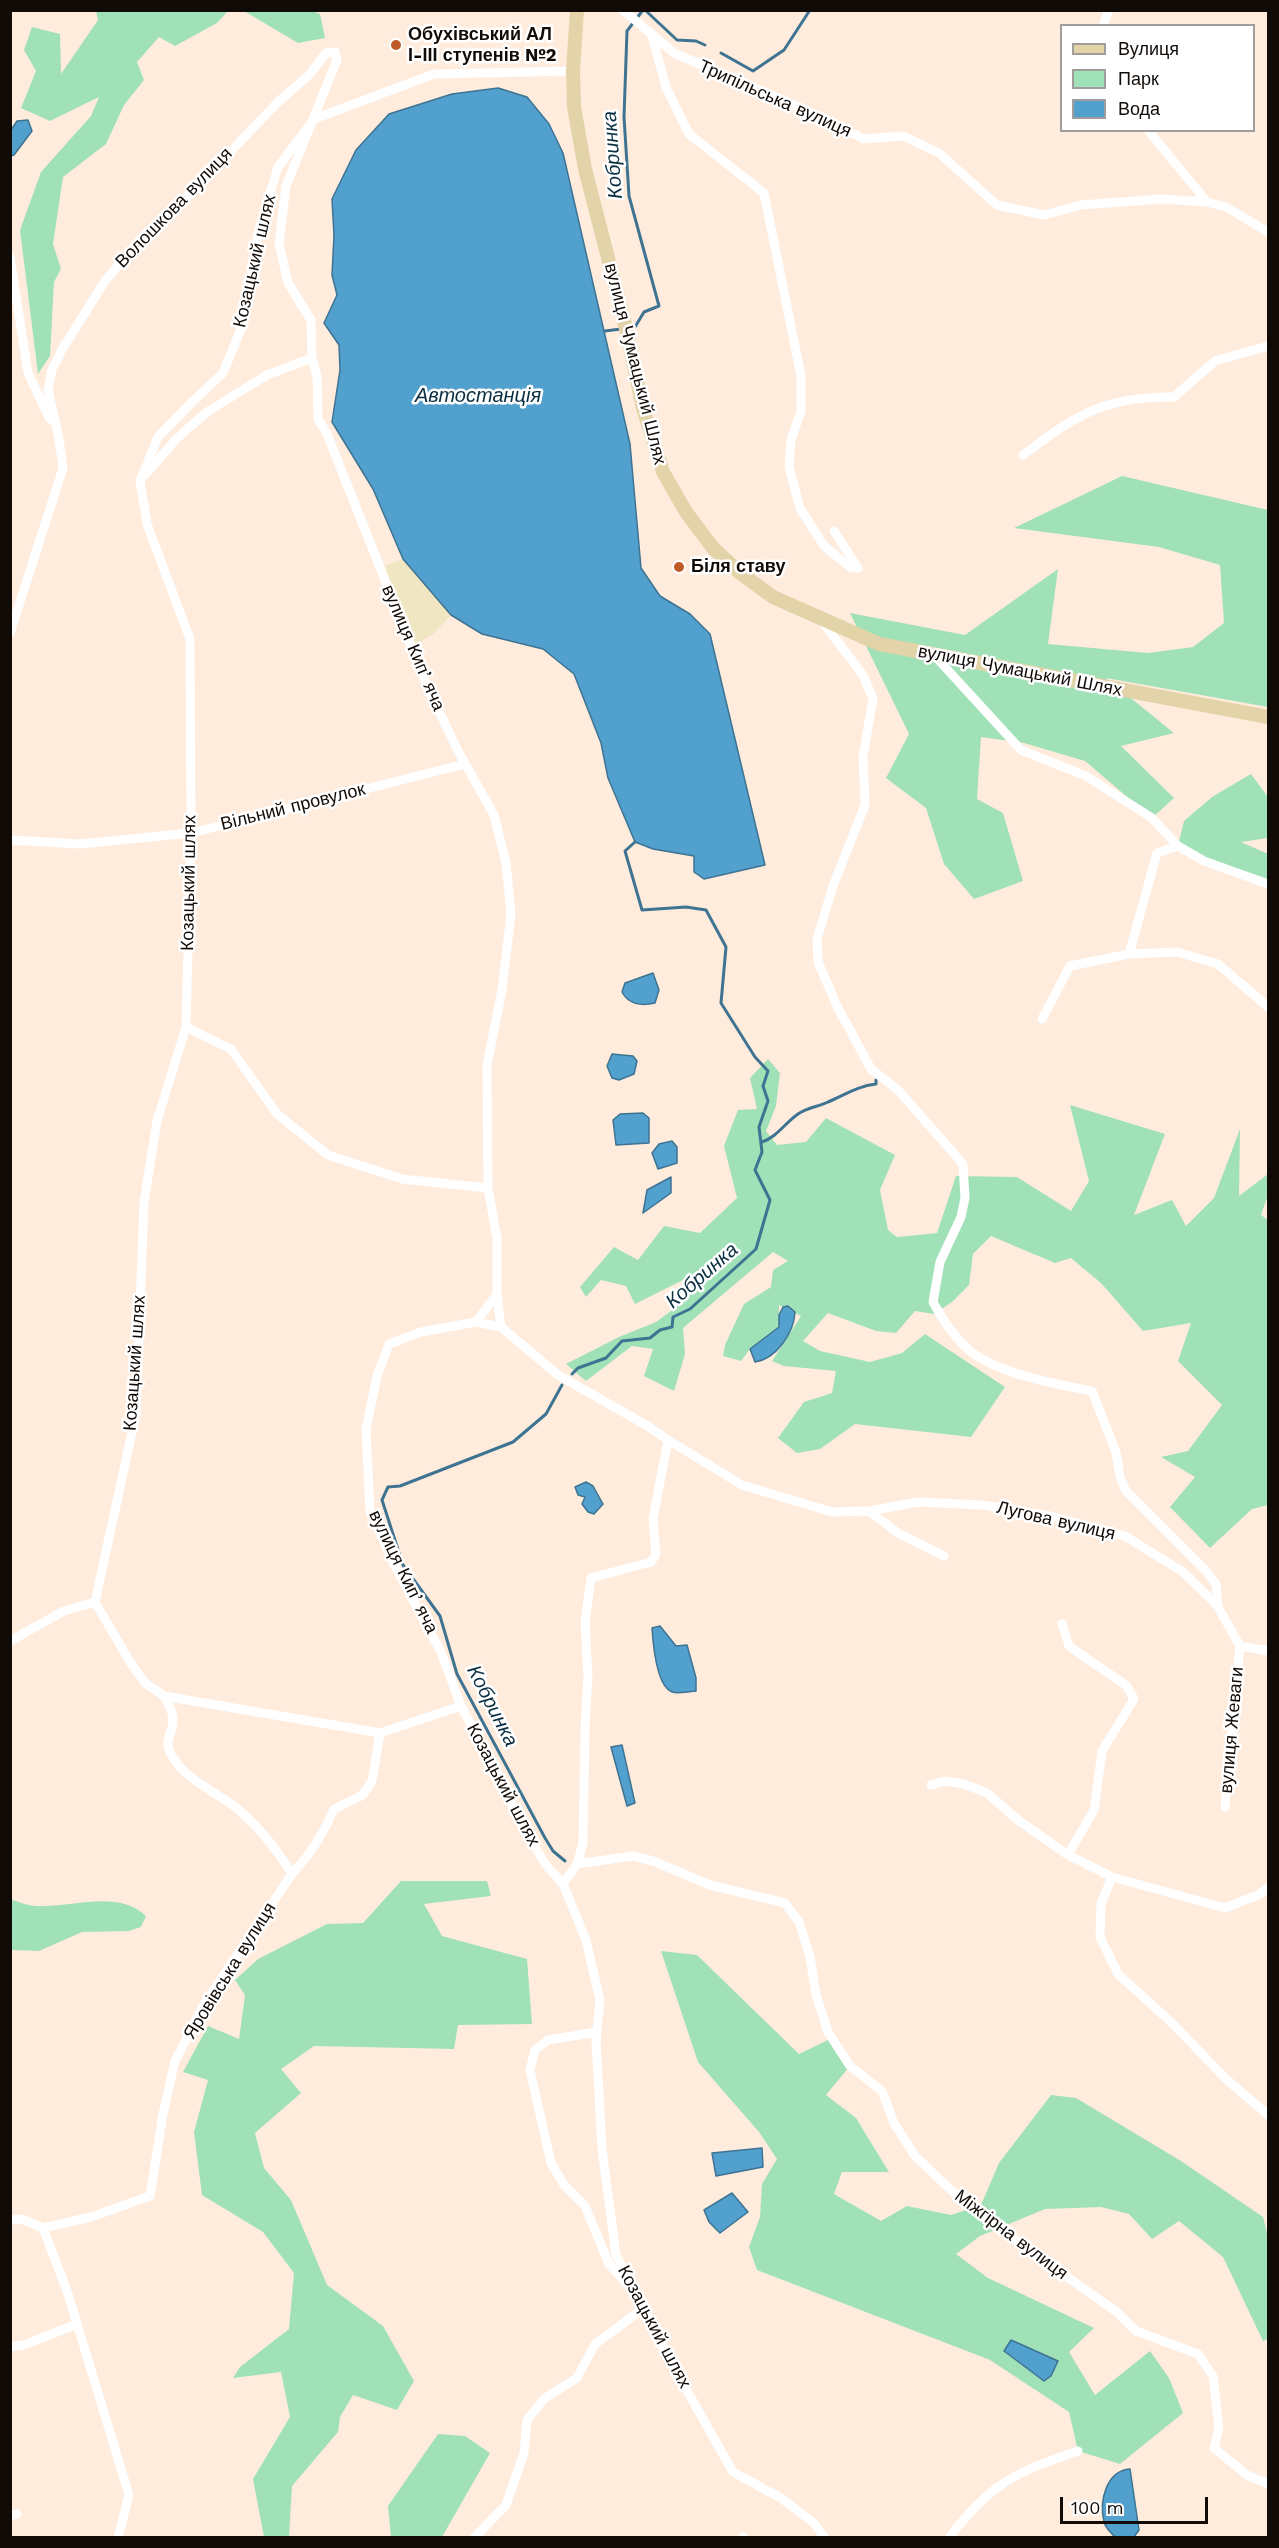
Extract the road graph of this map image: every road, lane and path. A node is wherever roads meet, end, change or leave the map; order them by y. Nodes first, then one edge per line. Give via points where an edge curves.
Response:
1 (577, 10) edge
2 (626, 14) edge
3 (652, 36) junction
4 (573, 71) junction
5 (315, 119) junction
6 (1150, 132) edge
7 (1208, 202) junction
8 (1269, 232) edge
9 (10, 257) edge
10 (1269, 346) edge
11 (312, 358) junction
12 (59, 439) junction
13 (1023, 455) dead end
14 (140, 481) junction
15 (834, 531) dead end
16 (820, 618) junction
17 (10, 633) edge
18 (934, 655) junction
19 (1269, 717) edge
20 (465, 764) junction
21 (190, 833) junction
22 (10, 840) edge
23 (1178, 846) junction
24 (1269, 884) edge
25 (1128, 954) junction
26 (1269, 1007) edge
27 (1042, 1019) dead end
28 (186, 1027) junction
29 (488, 1188) junction
30 (496, 1294) junction
31 (476, 1322) junction
32 (501, 1327) junction
33 (668, 1440) junction
34 (869, 1511) junction
35 (944, 1556) dead end
36 (95, 1602) junction
37 (1218, 1607) junction
38 (1062, 1624) dead end
39 (10, 1641) edge
40 (1240, 1646) junction
41 (1269, 1651) edge
42 (164, 1696) junction
43 (462, 1706) junction
44 (380, 1733) junction
45 (931, 1785) dead end
46 (1225, 1806) dead end
47 (1068, 1854) junction
48 (577, 1864) junction
49 (292, 1874) junction
50 (1112, 1877) junction
51 (563, 1884) junction
52 (1269, 1888) edge
53 (597, 2032) junction
54 (1269, 2115) edge
55 (10, 2220) edge
56 (43, 2228) junction
57 (637, 2294) junction
58 (644, 2308) junction
59 (77, 2324) junction
60 (10, 2347) edge
61 (1078, 2451) dead end
62 (1269, 2484) edge
63 (118, 2538) edge
64 (474, 2538) edge
65 (825, 2538) edge
66 (949, 2538) edge

1 - 4 main road, вулиця Чумацький Шлях
2 - 3 street, Трипільська вулиця
3 - 7 street, Трипільська вулиця via 674,53 864,139 903,136 939,153 997,205 1044,215 1081,206 1161,199
3 - 15 street via 666,87 689,134 764,193 801,376 801,411 791,440 789,467 800,508 824,546 850,567 858,568
4 - 5 street via 434,74
4 - 16 main road, вулиця Чумацький Шлях via 574,107 585,169 663,472 713,548 773,597
5 - 11 street, вулиця Кипʼяча via 286,186 279,243 288,283 311,320
5 - 12 street, Волошкова вулиця via 337,60 335,52 326,53 310,74 144,235 105,280 52,370 48,390
5 - 14 street, Козацький шлях via 278,167 258,233 243,324 223,373 158,437
6 - 7 street
7 - 8 street, Трипільська вулиця via 1226,207
9 - 12 street via 28,373
10 - 13 street via 1215,361 1174,397 1146,396 1098,407 1062,426
11 - 14 street via 267,375 207,412 177,438
11 - 20 street, вулиця Кипʼяча via 317,376 318,419 430,693
12 - 17 street, Волошкова вулиця via 63,468
14 - 21 street, Козацький шлях via 147,524 190,639
16 - 18 main road, вулиця Чумацький Шлях via 879,644
16 - 37 street, Лугова вулиця via 863,675 873,699 863,756 865,805 817,939 818,962 871,1069 897,1090 963,1164 965,1198 961,1217 940,1262 933,1302 947,1327 970,1350 995,1366 1063,1386 1092,1390 1126,1491 1206,1570 1216,1584
18 - 19 main road, вулиця Чумацький Шлях
18 - 23 street via 1021,750 1086,776 1152,818
20 - 21 street, Вільний провулок
20 - 29 street, вулиця Кипʼяча via 494,815 506,863 511,914 502,990 487,1065
21 - 22 street, Вільний провулок via 80,844
21 - 28 street, Козацький шлях
23 - 24 street via 1204,861
23 - 25 street via 1157,853
25 - 26 street via 1176,952 1218,964
25 - 27 street via 1070,966
28 - 29 street via 231,1049 277,1114 328,1155 402,1179
28 - 36 street, Козацький шлях via 156,1121 144,1202 135,1414
29 - 30 street, вулиця Кипʼяча via 497,1239
30 - 31 street
30 - 32 street, вулиця Кипʼяча
31 - 32 street
31 - 43 street, вулиця Кипʼяча via 421,1332 389,1344 377,1376 366,1430 370,1512 441,1652
32 - 33 street, Лугова вулиця via 558,1375
33 - 34 street, Лугова вулиця via 742,1485 832,1512
33 - 48 street via 652,1519 656,1554 651,1562 591,1578 585,1622 588,1676 583,1843
34 - 35 street via 898,1533
34 - 37 street, Лугова вулиця via 918,1502 982,1505 1050,1516 1125,1536 1183,1572
36 - 39 street via 64,1611
36 - 42 street, Козацький шлях via 145,1683
37 - 40 street, Лугова вулиця
38 - 47 street via 1069,1646 1127,1686 1134,1699 1102,1751 1094,1810
40 - 41 street, вулиця Жеваги
40 - 46 street, вулиця Жеваги
42 - 44 street, Козацький шлях
42 - 49 street via 174,1723 167,1738 171,1755 262,1831
43 - 44 street, Козацький шлях
43 - 51 street, Козацький шлях via 523,1827 546,1865
44 - 49 street via 372,1781 363,1795 334,1809 311,1853
45 - 47 street via 945,1781 987,1793
47 - 50 street
48 - 51 street
48 - 62 street, Міжгірна вулиця via 632,1856 710,1885 785,1903 799,1922 828,2032 850,2066 882,2091 894,2123 915,2156 970,2208 1118,2313 1136,2331 1198,2354 1213,2376 1220,2428 1214,2448 1246,2475
49 - 56 street, Яровівська вулиця via 204,2004 174,2061 150,2196 91,2217
50 - 52 street via 1225,1908
50 - 54 street via 1101,1904 1100,1937 1118,1974 1226,2079
51 - 53 street, Козацький шлях via 586,1940 600,2000
53 - 57 street, Козацький шлях via 602,2149 616,2254
53 - 57 street via 548,2040 535,2050 530,2070 551,2163 564,2185 585,2206 609,2264
55 - 56 street via 22,2219
56 - 59 street
57 - 58 street, Козацький шлях
58 - 64 street via 595,2344 577,2378 544,2398 527,2420 524,2453 506,2505
58 - 65 street, Козацький шлях via 733,2472 781,2498 814,2523
59 - 60 street
59 - 63 street via 129,2494
61 - 66 street via 1039,2464 998,2485 970,2510

